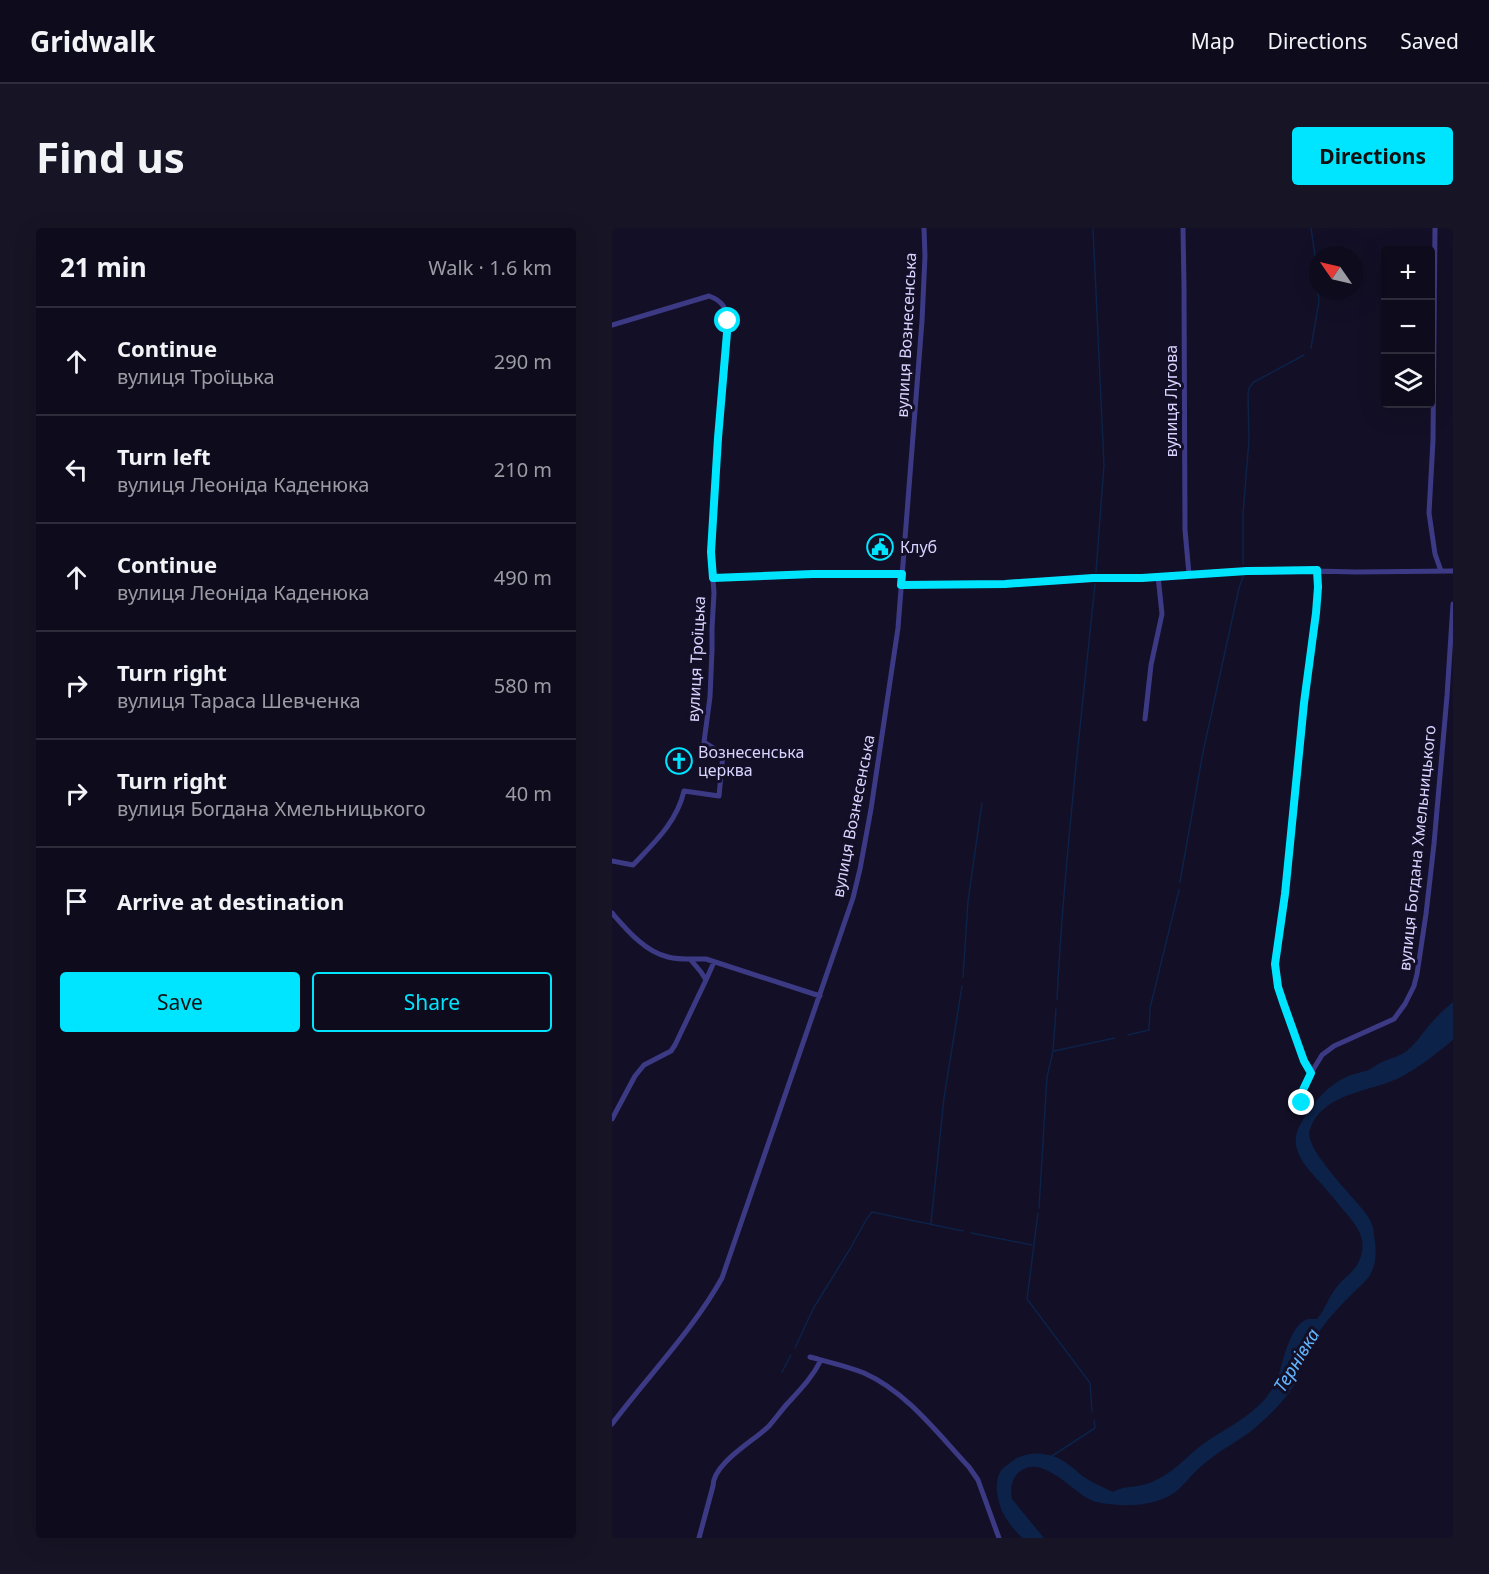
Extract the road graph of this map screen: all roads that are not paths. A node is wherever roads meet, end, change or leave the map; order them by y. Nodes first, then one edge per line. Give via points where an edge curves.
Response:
1 (924, 228) edge
2 (1183, 228) edge
3 (1435, 228) edge
4 (612, 325) edge
5 (1317, 570) junction
6 (1441, 571) junction
7 (1453, 571) edge
8 (902, 574) junction
9 (1189, 574) junction
10 (1158, 576) junction
11 (713, 578) junction
12 (901, 585) junction
13 (1453, 604) edge
14 (1145, 719) dead end
15 (612, 861) edge
16 (612, 913) edge
17 (690, 959) junction
18 (714, 962) junction
19 (706, 980) junction
20 (820, 996) junction
21 (1311, 1073) junction
22 (1306, 1112) dead end
23 (612, 1119) edge
24 (810, 1357) dead end
25 (821, 1360) junction
26 (612, 1424) edge
27 (699, 1538) edge
28 (999, 1538) edge

1 - 8 street, вулиця Вознесенська via 922,321
2 - 9 street, вулиця Лугова via 1185,530
3 - 6 street via 1434,440 1429,513
4 - 11 street, вулиця Троїцька via 710,296 726,309 711,552
5 - 6 street
5 - 9 street
5 - 21 street via 1316,613 1275,964 1278,987
6 - 7 street
8 - 11 street
8 - 12 street, вулиця Вознесенська
9 - 10 street
10 - 12 street
10 - 14 street via 1162,614
11 - 15 street, вулиця Троїцька via 710,697 704,742 723,754 719,796 684,791 670,824 633,865
12 - 20 street, вулиця Вознесенська via 898,628 860,869
13 - 21 street, вулиця Богдана Хмельницького via 1435,833 1414,986 1394,1019 1334,1046 1322,1055
16 - 17 street via 655,952
17 - 18 street
17 - 19 street
18 - 19 street
18 - 20 street
19 - 23 street via 675,1045 666,1055 640,1069
20 - 26 street, вулиця Вознесенська via 722,1278 697,1317
21 - 22 street, вулиця Богдана Хмельницького via 1302,1095
24 - 25 street
25 - 27 street via 810,1380 768,1427 717,1473
25 - 28 street via 872,1377 919,1414 978,1480

